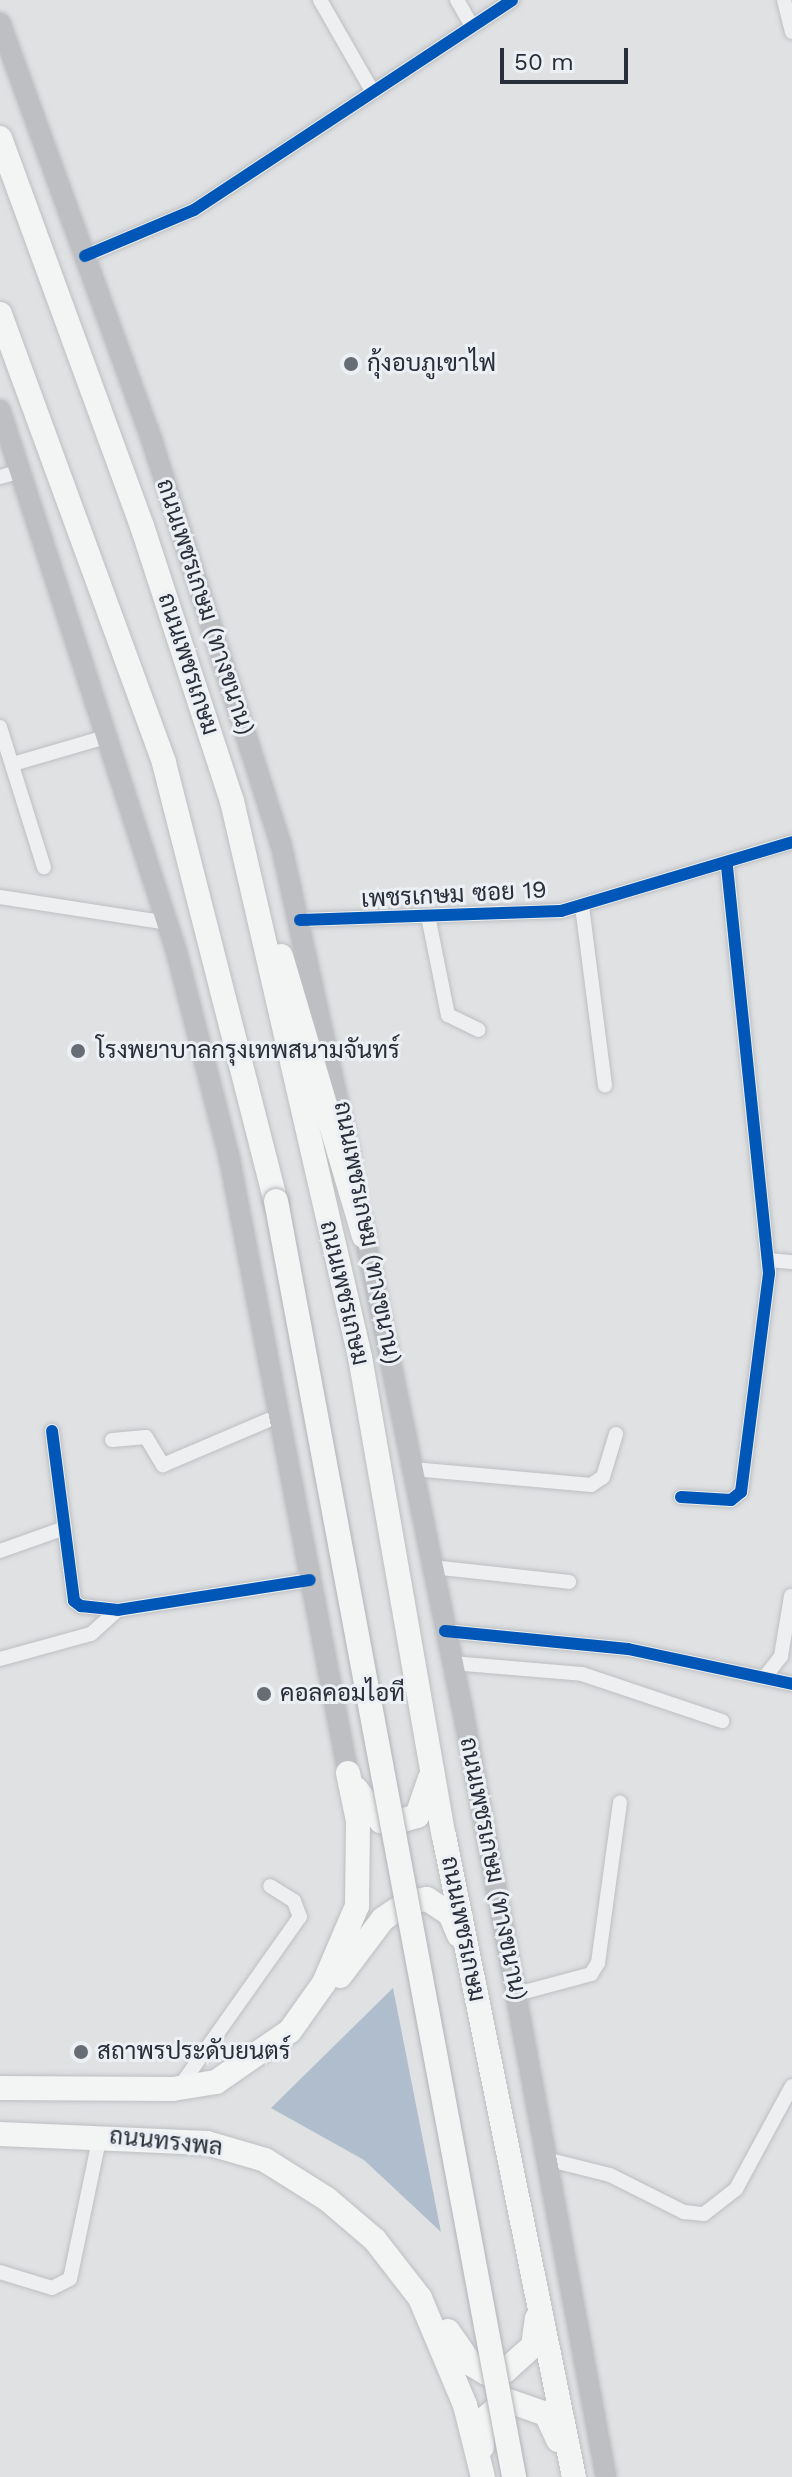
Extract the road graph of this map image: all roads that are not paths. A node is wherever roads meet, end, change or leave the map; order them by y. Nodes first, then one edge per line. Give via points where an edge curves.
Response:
1 (320, 0) edge
2 (457, 0) edge
3 (512, 0) edge
4 (784, 0) edge
5 (0, 23) edge
6 (472, 26) junction
7 (792, 32) edge
8 (373, 92) junction
9 (0, 116) edge
10 (0, 138) edge
11 (21, 194) junction
12 (85, 256) junction
13 (0, 314) edge
14 (0, 410) edge
15 (21, 471) junction
16 (0, 477) edge
17 (0, 727) edge
18 (109, 736) junction
19 (13, 764) junction
20 (232, 801) junction
21 (792, 842) edge
22 (727, 864) junction
23 (44, 867) dead end
24 (0, 897) edge
25 (582, 906) junction
26 (300, 920) junction
27 (429, 921) junction
28 (167, 923) junction
29 (479, 1030) dead end
30 (605, 1086) dead end
31 (364, 1236) junction
32 (768, 1260) junction
33 (792, 1262) edge
34 (278, 1416) junction
35 (52, 1431) dead end
36 (616, 1434) dead end
37 (112, 1440) dead end
38 (413, 1469) junction
39 (681, 1497) dead end
40 (65, 1528) junction
41 (0, 1551) edge
42 (432, 1567) junction
43 (310, 1580) junction
44 (569, 1582) dead end
45 (791, 1596) edge
46 (118, 1610) junction
47 (445, 1631) junction
48 (0, 1659) edge
49 (452, 1663) junction
50 (764, 1678) junction
51 (792, 1684) edge
52 (722, 1721) dead end
53 (432, 1763) junction
54 (348, 1773) junction
55 (620, 1803) dead end
56 (270, 1886) dead end
57 (517, 1994) junction
58 (477, 1996) junction
59 (295, 2025) junction
60 (792, 2086) edge
61 (0, 2088) edge
62 (178, 2089) junction
63 (0, 2134) edge
64 (100, 2135) junction
65 (546, 2159) junction
66 (0, 2272) edge
67 (534, 2288) junction
68 (420, 2298) junction
69 (484, 2477) edge
70 (514, 2477) edge
71 (572, 2477) edge
72 (606, 2477) edge

1 - 8 street
2 - 6 street
3 - 6 street
4 - 7 street
5 - 12 main road, ถนนเพชรเกษม (ทางขนาน)
6 - 8 street
8 - 12 street via 194,210
9 - 11 highway
10 - 11 highway, ถนนเพชรเกษม
11 - 20 highway, ถนนเพชรเกษม
12 - 26 main road, ถนนเพชรเกษม (ทางขนาน) via 153,444
13 - 70 highway, ถนนเพชรเกษม, bridge via 164,763 276,1201
14 - 15 main road
15 - 16 street
15 - 18 main road
17 - 19 street
18 - 19 street
18 - 28 main road
19 - 23 street
20 - 31 highway
20 - 53 highway, ถนนเพชรเกษม via 360,1357
21 - 22 street, เพชรเกษม ซอย 19
22 - 25 street, เพชรเกษม ซอย 19
22 - 32 street
24 - 28 street
25 - 27 street, เพชรเกษม ซอย 19
25 - 30 street
26 - 27 street, เพชรเกษม ซอย 19
26 - 31 main road, ถนนเพชรเกษม (ทางขนาน)
27 - 29 street via 448,1015
28 - 34 main road via 229,1156
31 - 38 main road, ถนนเพชรเกษม (ทางขนาน)
32 - 33 street
32 - 39 street via 749,1467 741,1492 731,1500
34 - 37 street via 163,1465 146,1437
34 - 43 main road
35 - 40 street
36 - 38 street via 603,1477 591,1485
38 - 42 main road, ถนนเพชรเกษม (ทางขนาน)
40 - 41 street
40 - 46 street via 74,1601
42 - 44 street
42 - 47 main road, ถนนเพชรเกษม (ทางขนาน)
43 - 46 street
43 - 54 main road
45 - 50 street via 781,1656
46 - 48 street via 91,1634
47 - 49 main road, ถนนเพชรเกษม (ทางขนาน)
47 - 50 street via 628,1649
49 - 52 street via 582,1674
49 - 57 main road, ถนนเพชรเกษม (ทางขนาน)
50 - 51 street
53 - 54 highway via 426,1801 417,1816 400,1821 381,1821 363,1807
53 - 58 highway, ถนนเพชรเกษม
54 - 59 highway, ถนนทรงพล via 358,1821 357,1906 324,1983
55 - 57 street via 598,1963 591,1974
56 - 62 street via 294,1901 300,1917
57 - 65 main road, ถนนเพชรเกษม (ทางขนาน)
58 - 59 highway via 450,1914 427,1899 408,1902 383,1919
58 - 67 highway, ถนนเพชรเกษม
59 - 62 highway, ถนนทรงพล via 252,2063 216,2082
60 - 65 street via 736,2189 704,2214 684,2212 610,2175
61 - 62 highway, ถนนทรงพล
63 - 64 highway, ถนนทรงพล
64 - 66 street via 70,2279 52,2288
64 - 68 highway, ถนนทรงพล via 207,2143 265,2160 327,2199 375,2240
65 - 72 main road, ถนนเพชรเกษม (ทางขนาน)
67 - 68 highway via 533,2346 514,2367 486,2373
67 - 71 highway, ถนนเพชรเกษม
68 - 69 highway, ถนนทรงพล via 465,2405
69 - 71 highway via 482,2421 506,2400 546,2414

